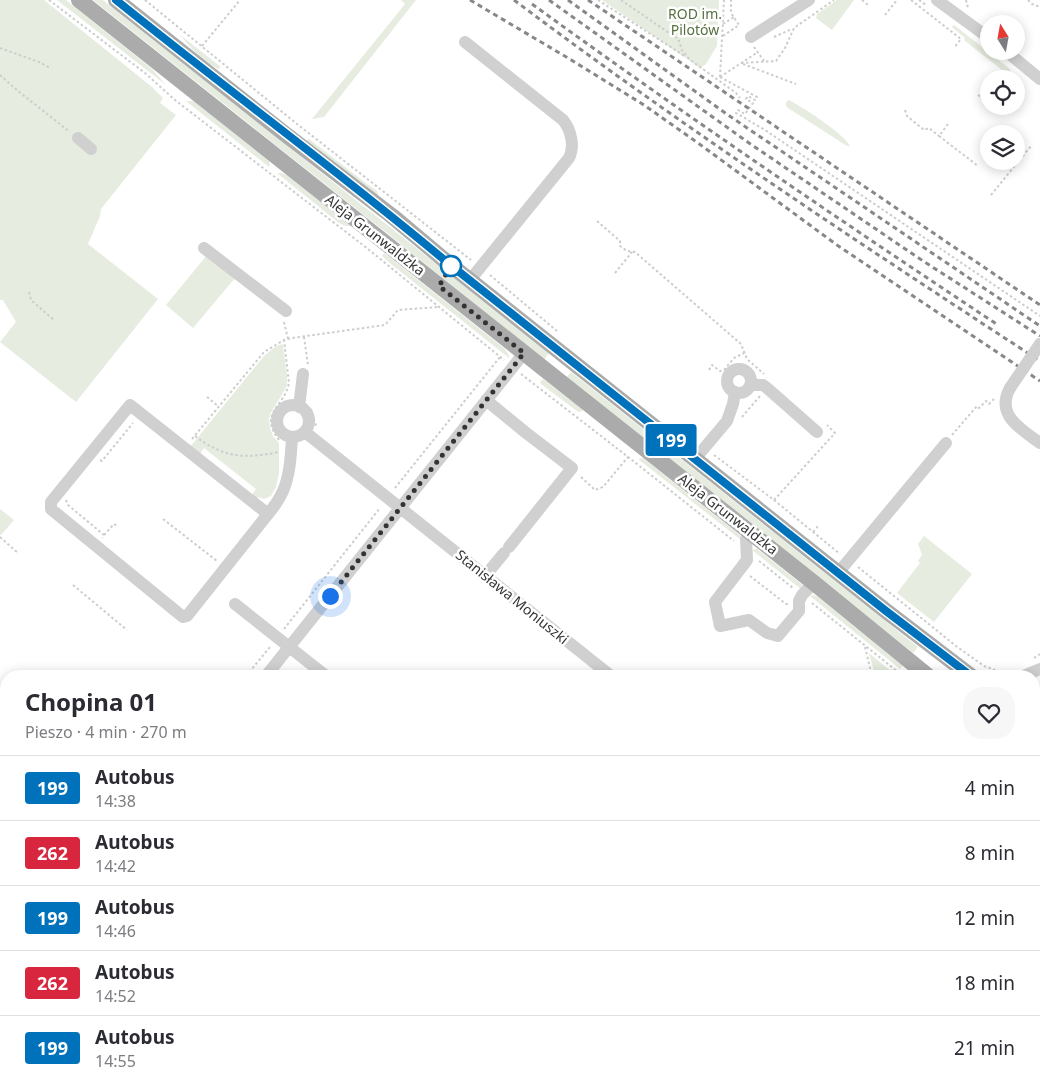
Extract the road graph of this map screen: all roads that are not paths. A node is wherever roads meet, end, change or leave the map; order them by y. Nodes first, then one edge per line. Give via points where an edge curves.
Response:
1 (79, 0) edge
2 (116, 0) edge
3 (809, 0) edge
4 (937, 0) edge
5 (980, 31) edge
6 (465, 42) dead end
7 (752, 42) road end
8 (1017, 60) edge
9 (1040, 79) edge
10 (78, 138) road end
11 (92, 149) dead end
12 (204, 248) dead end
13 (470, 280) junction
14 (285, 316) road end
15 (1040, 344) edge
16 (524, 353) junction
17 (306, 369) road end
18 (750, 384) junction
19 (735, 392) junction
20 (486, 400) junction
21 (305, 405) junction
22 (311, 432) junction
23 (816, 432) dead end
24 (292, 437) junction
25 (946, 443) road end
26 (1040, 443) edge
27 (700, 454) junction
28 (400, 508) junction
29 (268, 514) junction
30 (750, 532) junction
31 (844, 567) junction
32 (485, 576) junction
33 (814, 582) junction
34 (235, 604) dead end
35 (289, 647) junction
36 (271, 670) edge
37 (318, 670) edge
38 (603, 670) edge
39 (921, 670) edge
40 (964, 670) edge

1 - 16 main road, Aleja Grunwaldzka
2 - 13 main road, Aleja Grunwaldzka
3 - 7 street
4 - 5 street
6 - 13 street via 563,120 569,128 572,147 568,158
8 - 9 street
10 - 11 street
12 - 14 street
13 - 27 main road, Aleja Grunwaldzka
15 - 26 street, bridge via 1006,396 1011,420
16 - 20 street
16 - 30 main road, Aleja Grunwaldzka
17 - 21 street
18 - 19 street via 746,390
18 - 19 street via 747,372 741,369 734,371 728,376 727,383
18 - 23 street via 763,385
19 - 27 street via 727,421
20 - 28 street
20 - 32 street via 572,468
21 - 22 street via 303,410
21 - 24 street via 285,408 279,416 280,430
22 - 24 street
22 - 28 street, Stanisława Moniuszki
24 - 29 street via 284,489
25 - 31 street
27 - 31 main road, Aleja Grunwaldzka
28 - 32 street, Stanisława Moniuszki
28 - 35 street
29 - 29 street via 130,405 50,502 51,509 183,617
30 - 33 main road, Aleja Grunwaldzka
30 - 33 street via 744,560 715,602 720,626 749,620 767,633 778,636 799,611 801,598
31 - 40 main road, Aleja Grunwaldzka
32 - 38 street, Stanisława Moniuszki
33 - 39 main road, Aleja Grunwaldzka
34 - 35 street
35 - 36 street
35 - 37 street

